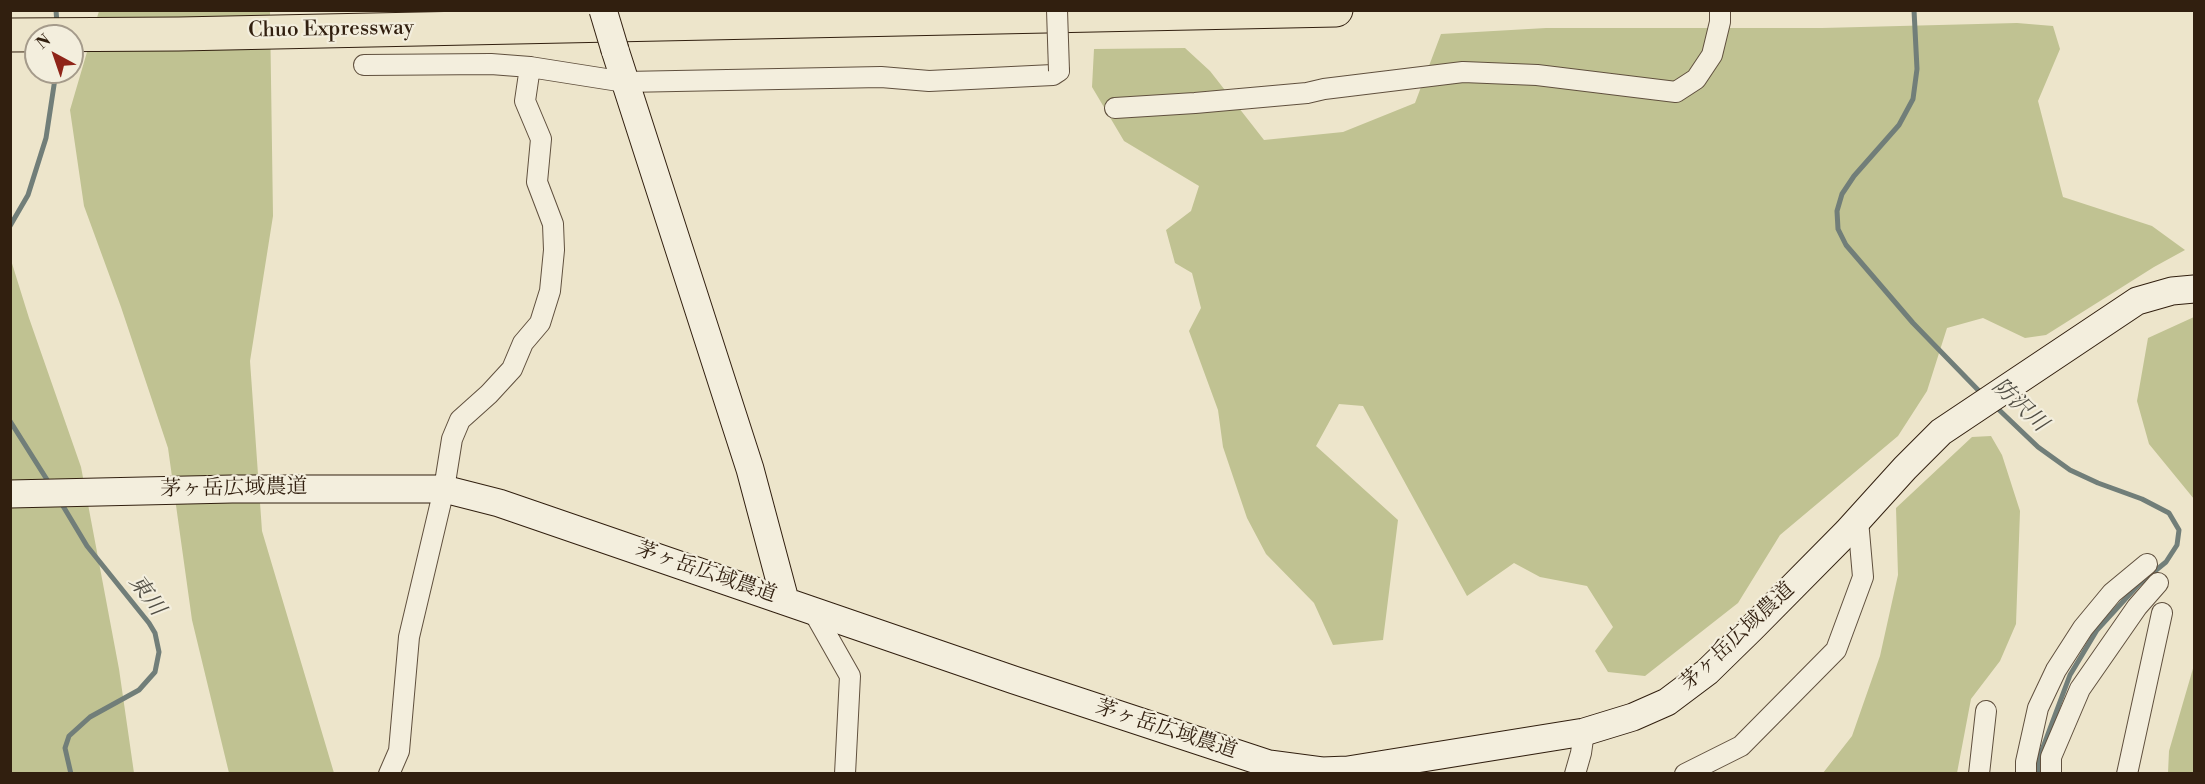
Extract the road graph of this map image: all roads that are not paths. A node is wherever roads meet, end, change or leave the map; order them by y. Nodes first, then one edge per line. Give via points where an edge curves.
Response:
1 (603, 10) edge
2 (1057, 10) edge
3 (1336, 10) edge
4 (1720, 10) edge
5 (10, 35) edge
6 (364, 65) dead end
7 (530, 67) junction
8 (625, 82) junction
9 (1115, 108) dead end
10 (2194, 289) edge
11 (444, 489) junction
12 (10, 494) edge
13 (1858, 520) junction
14 (2147, 564) dead end
15 (2158, 584) dead end
16 (785, 600) junction
17 (812, 609) junction
18 (2162, 613) dead end
19 (1986, 711) dead end
20 (1584, 732) junction
21 (1268, 769) edge
22 (389, 774) edge
23 (845, 774) edge
24 (1575, 774) edge
25 (1685, 774) edge
26 (1979, 774) edge
27 (2026, 774) edge
28 (2051, 774) edge
29 (2127, 774) edge

1 - 8 street, bridge
2 - 8 street, bridge via 1059,71 1053,75 929,81 881,77
3 - 5 highway, Chuo Expressway
4 - 9 street via 1712,55 1696,79 1676,92 1538,75 1463,72 1307,93
6 - 7 street
7 - 8 street
7 - 11 street via 525,100 541,139 537,182 553,224 555,250 550,291 540,323 523,343 512,369 460,420 452,439
8 - 16 street via 750,469
10 - 13 street, 茅ヶ岳広域農道 via 2137,302 1941,432
11 - 12 street, 茅ヶ岳広域農道
11 - 16 street, 茅ヶ岳広域農道 via 499,503
11 - 22 street via 409,637 399,751
13 - 20 street, 茅ヶ岳広域農道 via 1707,672 1667,702
13 - 25 street via 1863,577 1836,650 1741,746
14 - 27 street via 2112,593 2056,670 2038,708
15 - 28 street via 2137,607 2080,689 2051,757
16 - 17 street, 茅ヶ岳広域農道
17 - 21 street, 茅ヶ岳広域農道
17 - 23 street via 850,676
18 - 29 street
19 - 26 street
20 - 21 street, 茅ヶ岳広域農道 via 1348,770
20 - 24 street

